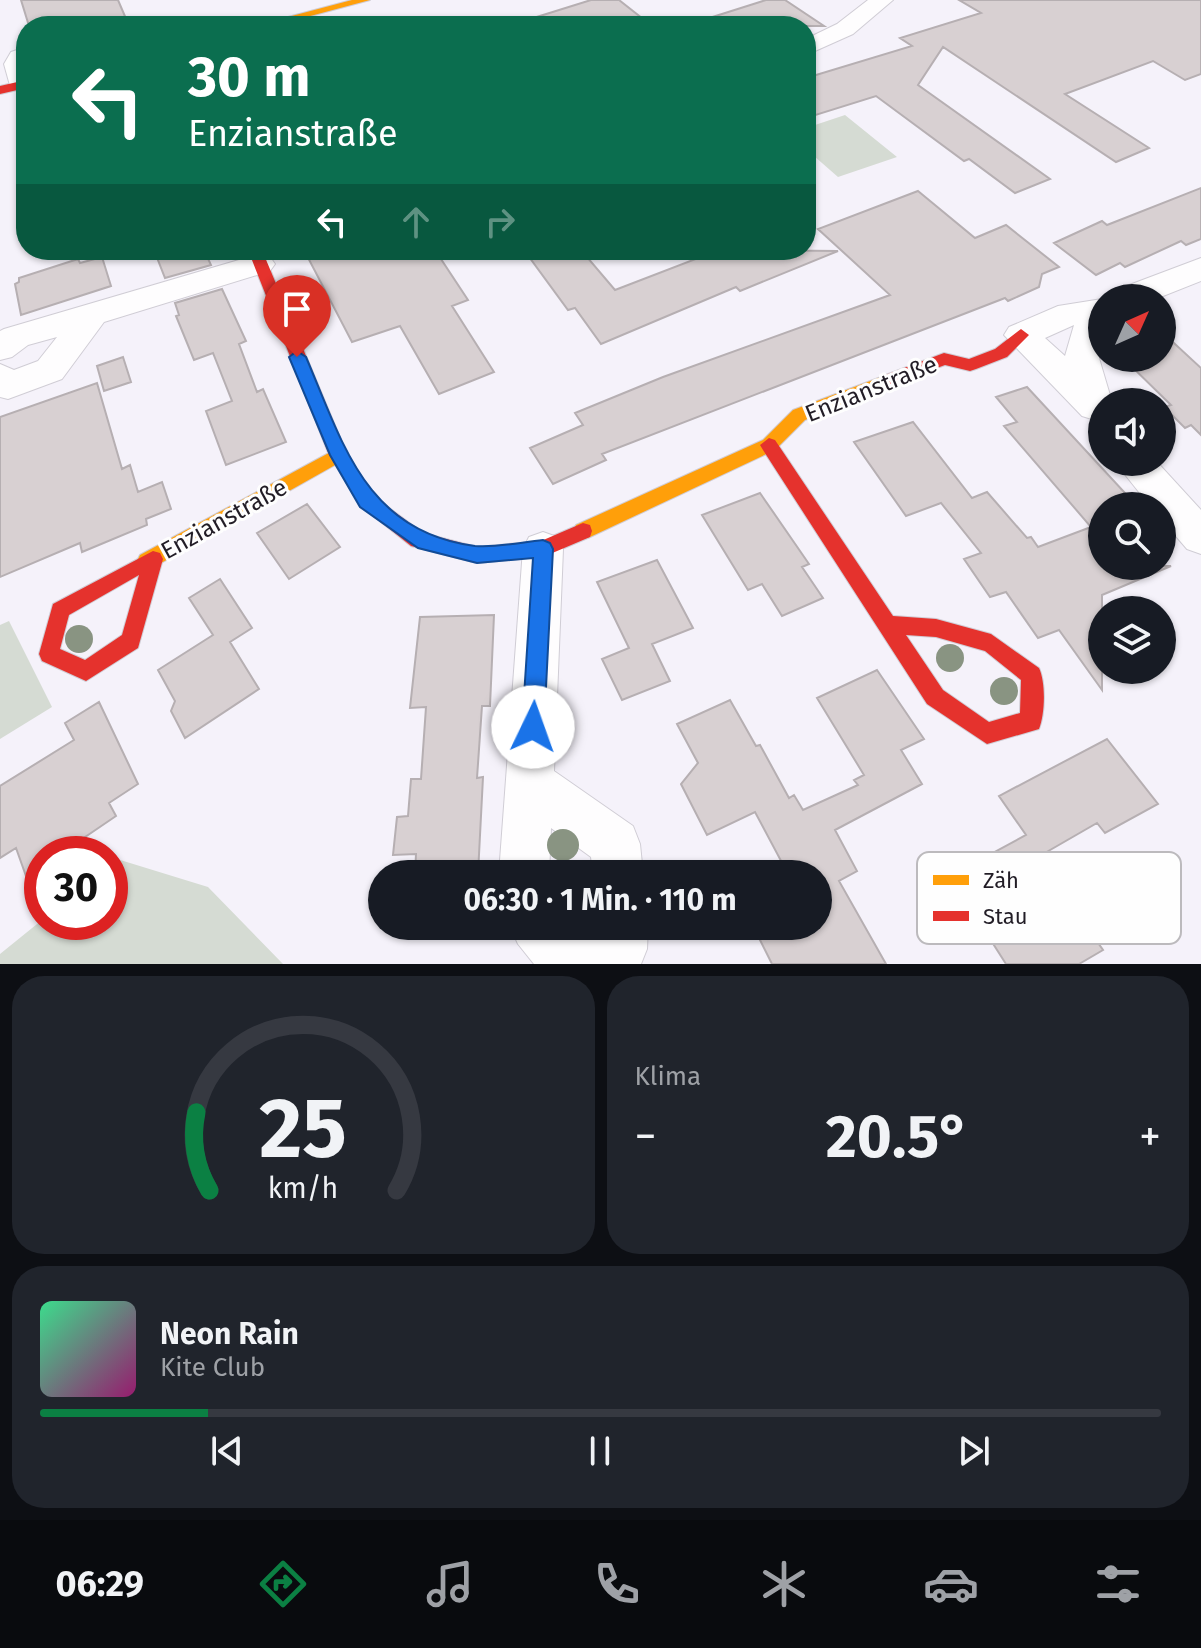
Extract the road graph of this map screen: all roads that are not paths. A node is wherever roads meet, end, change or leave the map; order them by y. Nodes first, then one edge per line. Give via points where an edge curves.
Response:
1 (365, 0) edge
2 (882, 0) edge
3 (300, 16) edge
4 (816, 43) edge
5 (16, 55) edge
6 (14, 87) edge
7 (248, 260) edge
8 (258, 260) edge
9 (1201, 269) edge
10 (1163, 284) edge
11 (1088, 313) edge
12 (92, 315) junction
13 (1021, 335) junction
14 (1088, 341) edge
15 (0, 348) edge
16 (0, 377) edge
17 (1091, 388) edge
18 (1088, 400) edge
19 (769, 445) junction
20 (338, 455) junction
21 (1147, 476) edge
22 (1201, 537) edge
23 (543, 549) junction
24 (153, 559) junction
25 (887, 625) junction
26 (530, 783) junction
27 (525, 860) edge
28 (617, 860) edge
29 (548, 940) edge
30 (621, 940) edge

1 - 3 street
2 - 4 street via 845,29
5 - 6 lane via 11,64
7 - 12 street, Enzianstraße
8 - 20 street, Enzianstraße
9 - 10 street
11 - 13 street, Enzianstraße via 1070,314
12 - 15 street, Enzianstraße via 16,337
12 - 16 street via 50,370 8,386
13 - 18 street
13 - 19 street, Enzianstraße via 1001,353 970,365 944,359 799,415
14 - 17 street via 1082,358
19 - 23 street, Enzianstraße
19 - 25 street
20 - 23 street, Enzianstraße via 367,501 418,540 477,555
20 - 24 street, Enzianstraße
21 - 22 street
23 - 26 street
24 - 24 street, Enzianstraße via 60,610 49,654 86,671 131,641
25 - 25 street via 935,697 987,733 1031,721 1032,675 991,643 936,628
26 - 27 street
26 - 28 street via 615,844
29 - 30 street via 553,946 621,949

